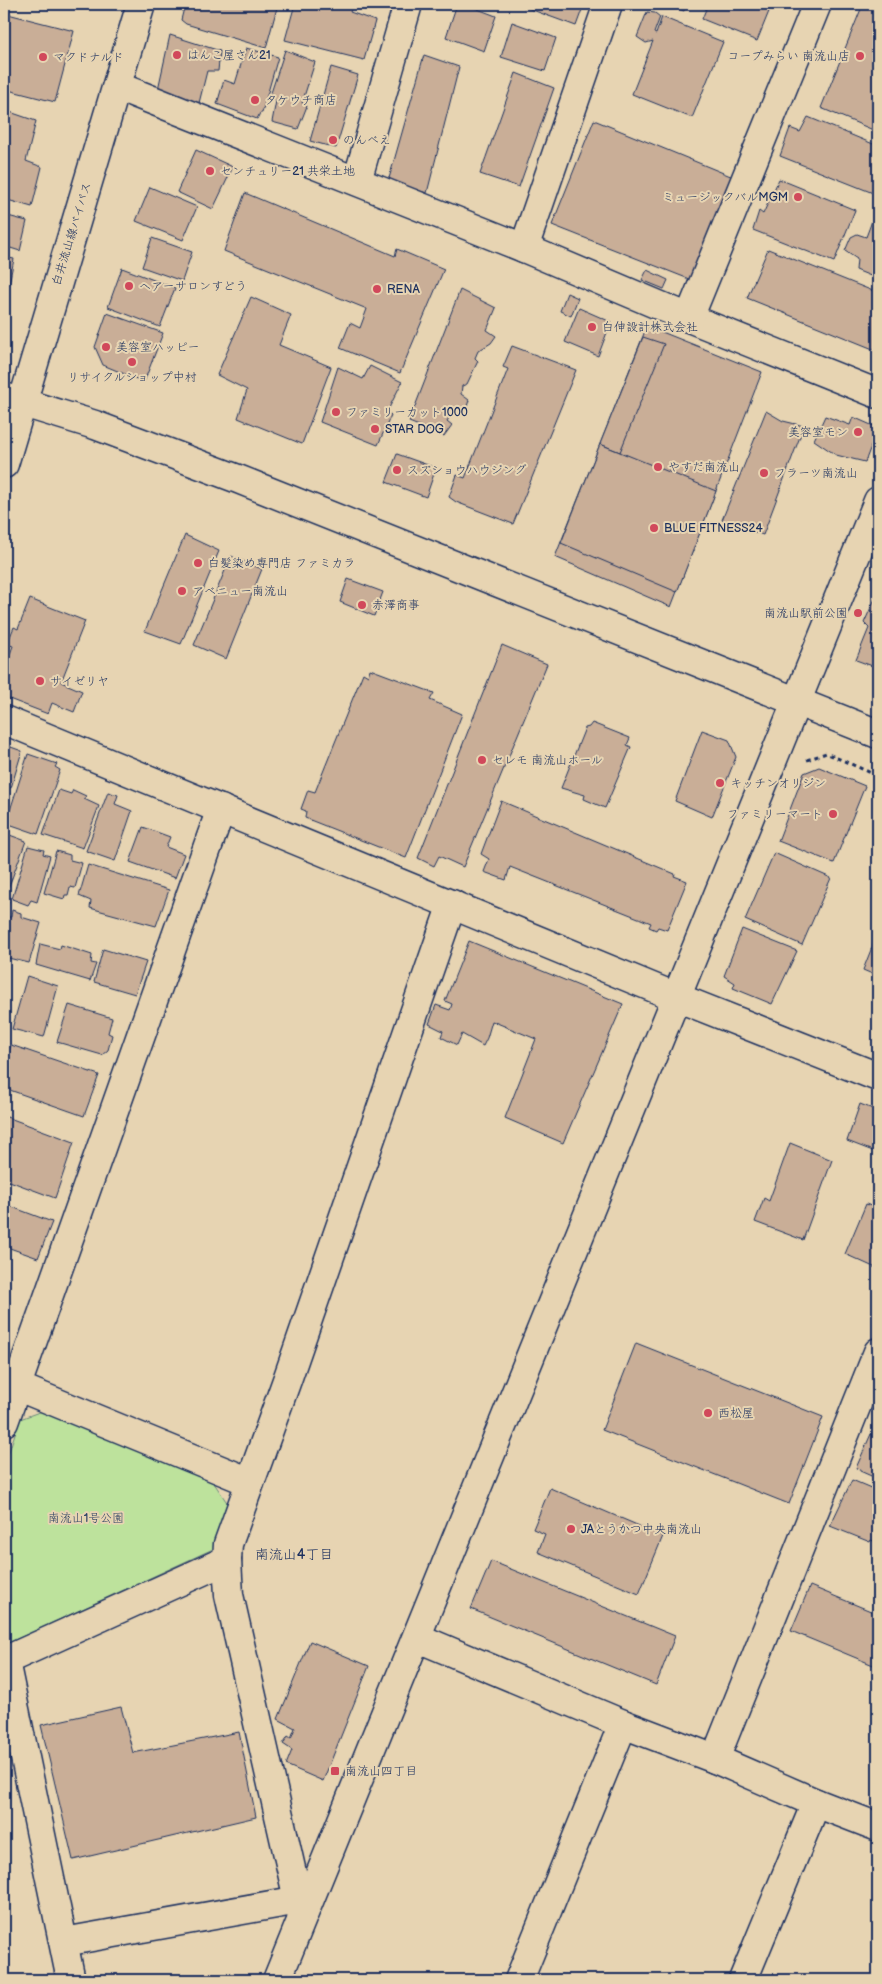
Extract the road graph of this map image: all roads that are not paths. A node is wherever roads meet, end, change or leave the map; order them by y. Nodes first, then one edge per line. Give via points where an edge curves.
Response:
1 (141, 4) edge
2 (408, 4) edge
3 (608, 4) edge
4 (817, 4) edge
5 (117, 86) junction
6 (357, 181) junction
7 (524, 248) junction
8 (689, 318) junction
9 (878, 394) edge
10 (13, 399) edge
11 (4, 464) edge
12 (878, 501) edge
13 (798, 700) junction
14 (4, 720) edge
15 (878, 734) edge
16 (220, 809) junction
17 (452, 904) junction
18 (676, 997) junction
19 (878, 1077) edge
20 (878, 1352) edge
21 (10, 1384) edge
22 (4, 1422) edge
23 (250, 1482) junction
24 (227, 1560) junction
25 (418, 1638) junction
26 (4, 1661) edge
27 (623, 1724) junction
28 (715, 1759) junction
29 (816, 1803) junction
30 (878, 1827) edge
31 (301, 1908) junction
32 (64, 1942) junction
33 (71, 1980) edge
34 (278, 1980) edge
35 (520, 1980) edge
36 (743, 1980) edge

1 - 5 street, 白井流山線バイパス
2 - 6 street
3 - 7 street
4 - 8 street
5 - 6 street
5 - 10 street, 白井流山線バイパス
6 - 7 street
7 - 8 street
8 - 9 street
10 - 11 street, 白井流山線バイパス
10 - 13 street via 95,425 238,479
12 - 13 street
13 - 15 street
13 - 18 street
14 - 16 street
16 - 17 street
16 - 21 street
17 - 18 street
17 - 23 street
18 - 19 street
18 - 25 street
20 - 28 street
21 - 22 street
21 - 23 street
23 - 24 street via 228,1544
24 - 26 street
24 - 31 street via 229,1595
25 - 27 street
25 - 31 street
26 - 32 street
27 - 28 street
27 - 35 street
28 - 29 street
29 - 30 street
29 - 36 street
31 - 32 street
31 - 34 street
32 - 33 street

